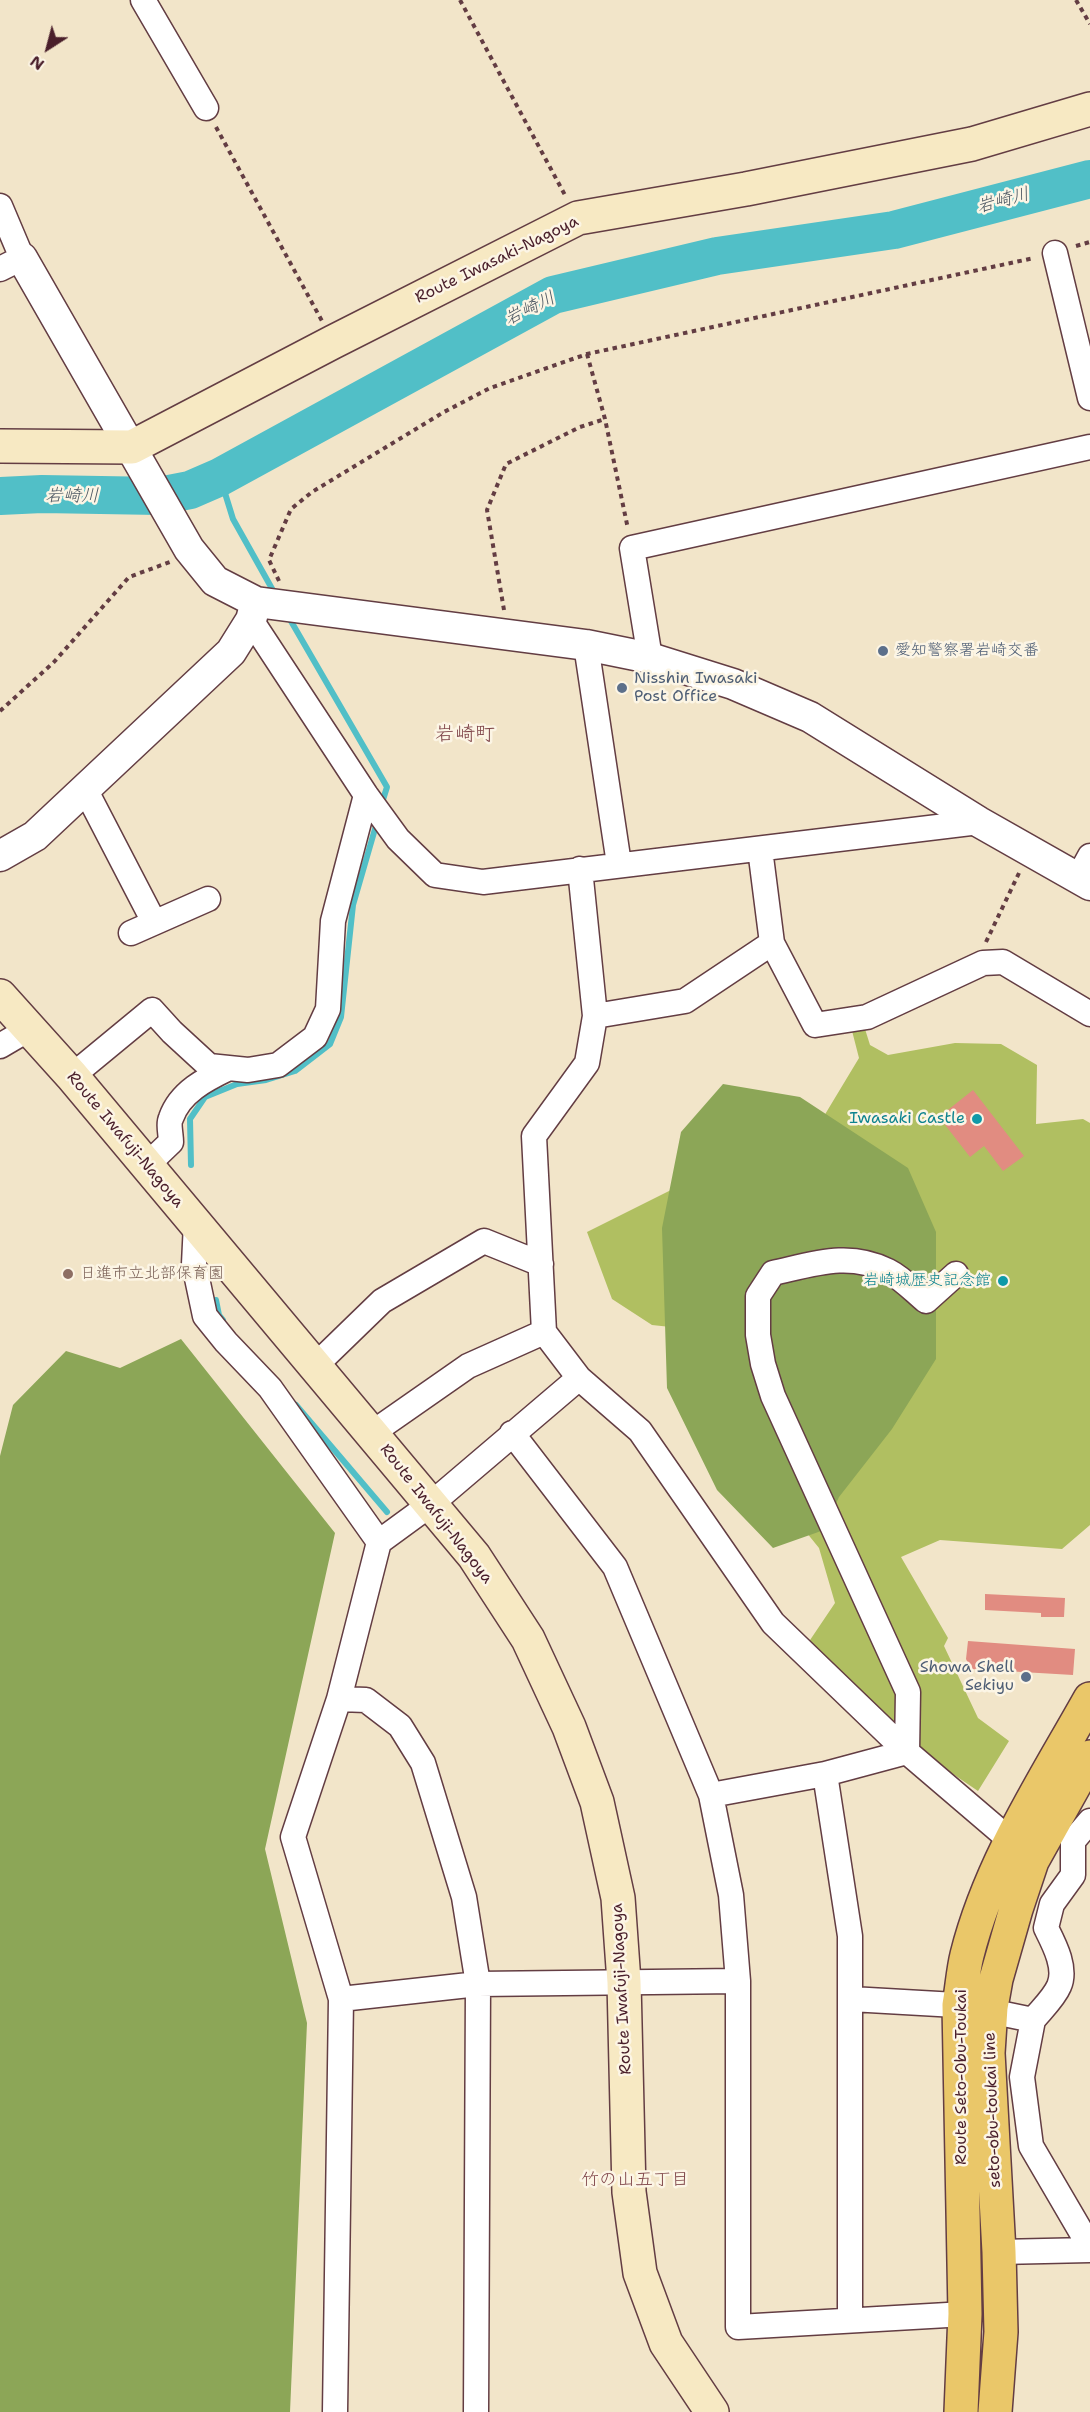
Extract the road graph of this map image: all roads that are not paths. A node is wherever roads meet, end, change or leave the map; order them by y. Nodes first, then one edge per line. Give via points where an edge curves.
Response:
1 (143, 0) edge
2 (206, 108) road end
3 (1090, 109) edge
4 (0, 206) edge
5 (1055, 253) road end
6 (11, 264) edge
7 (1090, 398) edge
8 (0, 446) edge
9 (1090, 447) edge
10 (136, 456) junction
11 (270, 607) junction
12 (586, 645) junction
13 (650, 658) junction
14 (86, 789) junction
15 (376, 808) junction
16 (979, 822) junction
17 (760, 849) junction
18 (0, 856) edge
19 (619, 864) junction
20 (580, 869) junction
21 (1086, 873) edge
22 (208, 898) dead end
23 (154, 922) junction
24 (131, 933) dead end
25 (772, 943) junction
26 (0, 996) edge
27 (1090, 1014) edge
28 (595, 1016) junction
29 (29, 1029) junction
30 (0, 1046) edge
31 (229, 1068) junction
32 (72, 1076) junction
33 (147, 1165) junction
34 (196, 1223) junction
35 (541, 1264) junction
36 (956, 1274) dead end
37 (544, 1332) junction
38 (315, 1366) junction
39 (579, 1378) junction
40 (372, 1433) junction
41 (512, 1433) junction
42 (430, 1504) junction
43 (379, 1542) junction
44 (1090, 1699) edge
45 (339, 1700) junction
46 (907, 1752) junction
47 (1090, 1757) edge
48 (825, 1774) junction
49 (711, 1795) junction
50 (1090, 1821) edge
51 (1010, 1840) junction
52 (1081, 1876) edge
53 (738, 1981) junction
54 (624, 1982) junction
55 (478, 1984) junction
56 (341, 1998) junction
57 (850, 1999) junction
58 (959, 2005) junction
59 (991, 2007) junction
60 (1033, 2020) junction
61 (1090, 2248) edge
62 (999, 2252) junction
63 (964, 2314) junction
64 (850, 2319) junction
65 (480, 2409) edge
66 (335, 2412) edge
67 (712, 2412) edge
68 (961, 2412) edge
69 (995, 2412) edge

1 - 2 street
3 - 10 main road, Route Iwasaki-Nagoya via 972,144 578,218 333,342
4 - 6 street
5 - 7 street
6 - 10 street
8 - 10 main road, Route Iwasaki-Nagoya
9 - 13 street via 632,548
10 - 11 street via 191,551 215,582
11 - 12 street
11 - 14 street via 231,652
11 - 15 street
12 - 13 street
12 - 19 street
13 - 16 street via 733,684 810,717
14 - 18 street via 35,836
14 - 23 street
15 - 20 street via 398,839 435,875 483,882
15 - 31 street via 333,921 328,1008 315,1037 278,1065 248,1070
16 - 17 street
16 - 21 street via 1030,851
17 - 19 street
17 - 25 street
19 - 20 street
20 - 28 street
22 - 23 street
23 - 24 street
25 - 27 street via 814,1025 867,1017 983,963 1003,962
25 - 28 street via 685,1000
26 - 29 main road, Route Iwafuji-Nagoya
28 - 35 street via 586,1063 534,1136
29 - 30 street
29 - 32 main road, Route Iwafuji-Nagoya
31 - 32 street via 209,1066 152,1010
31 - 33 street via 183,1098 170,1119 171,1142
32 - 33 main road, Route Iwafuji-Nagoya
33 - 34 main road, Route Iwafuji-Nagoya
34 - 38 main road, Route Iwafuji-Nagoya
34 - 43 street via 194,1264 205,1316 270,1388
35 - 37 street
35 - 38 street via 484,1240 382,1301
36 - 46 street via 926,1301 890,1272 855,1259 827,1262 773,1273 758,1296 758,1335 773,1396 908,1692
37 - 39 street
37 - 40 street via 468,1366
38 - 40 main road, Route Iwafuji-Nagoya
39 - 41 street
39 - 46 street via 640,1431 773,1623
40 - 42 main road, Route Iwafuji-Nagoya
41 - 42 street
41 - 49 street via 615,1567
42 - 43 street
42 - 54 main road, Route Iwafuji-Nagoya via 474,1556 528,1639 570,1727 597,1802 616,1888
43 - 45 street
44 - 51 main road, Route Seto-Obu-Toukai
45 - 55 street via 366,1700 400,1726 423,1763 464,1897
45 - 56 street via 293,1837
46 - 48 street
46 - 51 street
47 - 59 main road, seto-obu-toukai line via 1032,1861
48 - 49 street
48 - 57 street via 850,1936
49 - 53 street via 731,1895
50 - 52 street via 1073,1841
51 - 58 main road, Route Seto-Obu-Toukai via 984,1900 966,1956
52 - 60 street via 1052,1904 1046,1928 1060,1965 1059,1986
53 - 54 street
53 - 64 street via 738,2327
54 - 55 street
54 - 67 main road, Route Iwafuji-Nagoya via 629,2192 640,2273 666,2343
55 - 56 street
55 - 65 street
56 - 66 street
57 - 58 street
57 - 64 street
58 - 59 street
58 - 63 main road, Route Seto-Obu-Toukai
59 - 60 street
59 - 62 main road, seto-obu-toukai line via 988,2053
60 - 61 street via 1022,2078 1031,2146
61 - 62 street
62 - 69 main road, seto-obu-toukai line via 1001,2332
63 - 64 street
63 - 68 main road, Route Seto-Obu-Toukai

